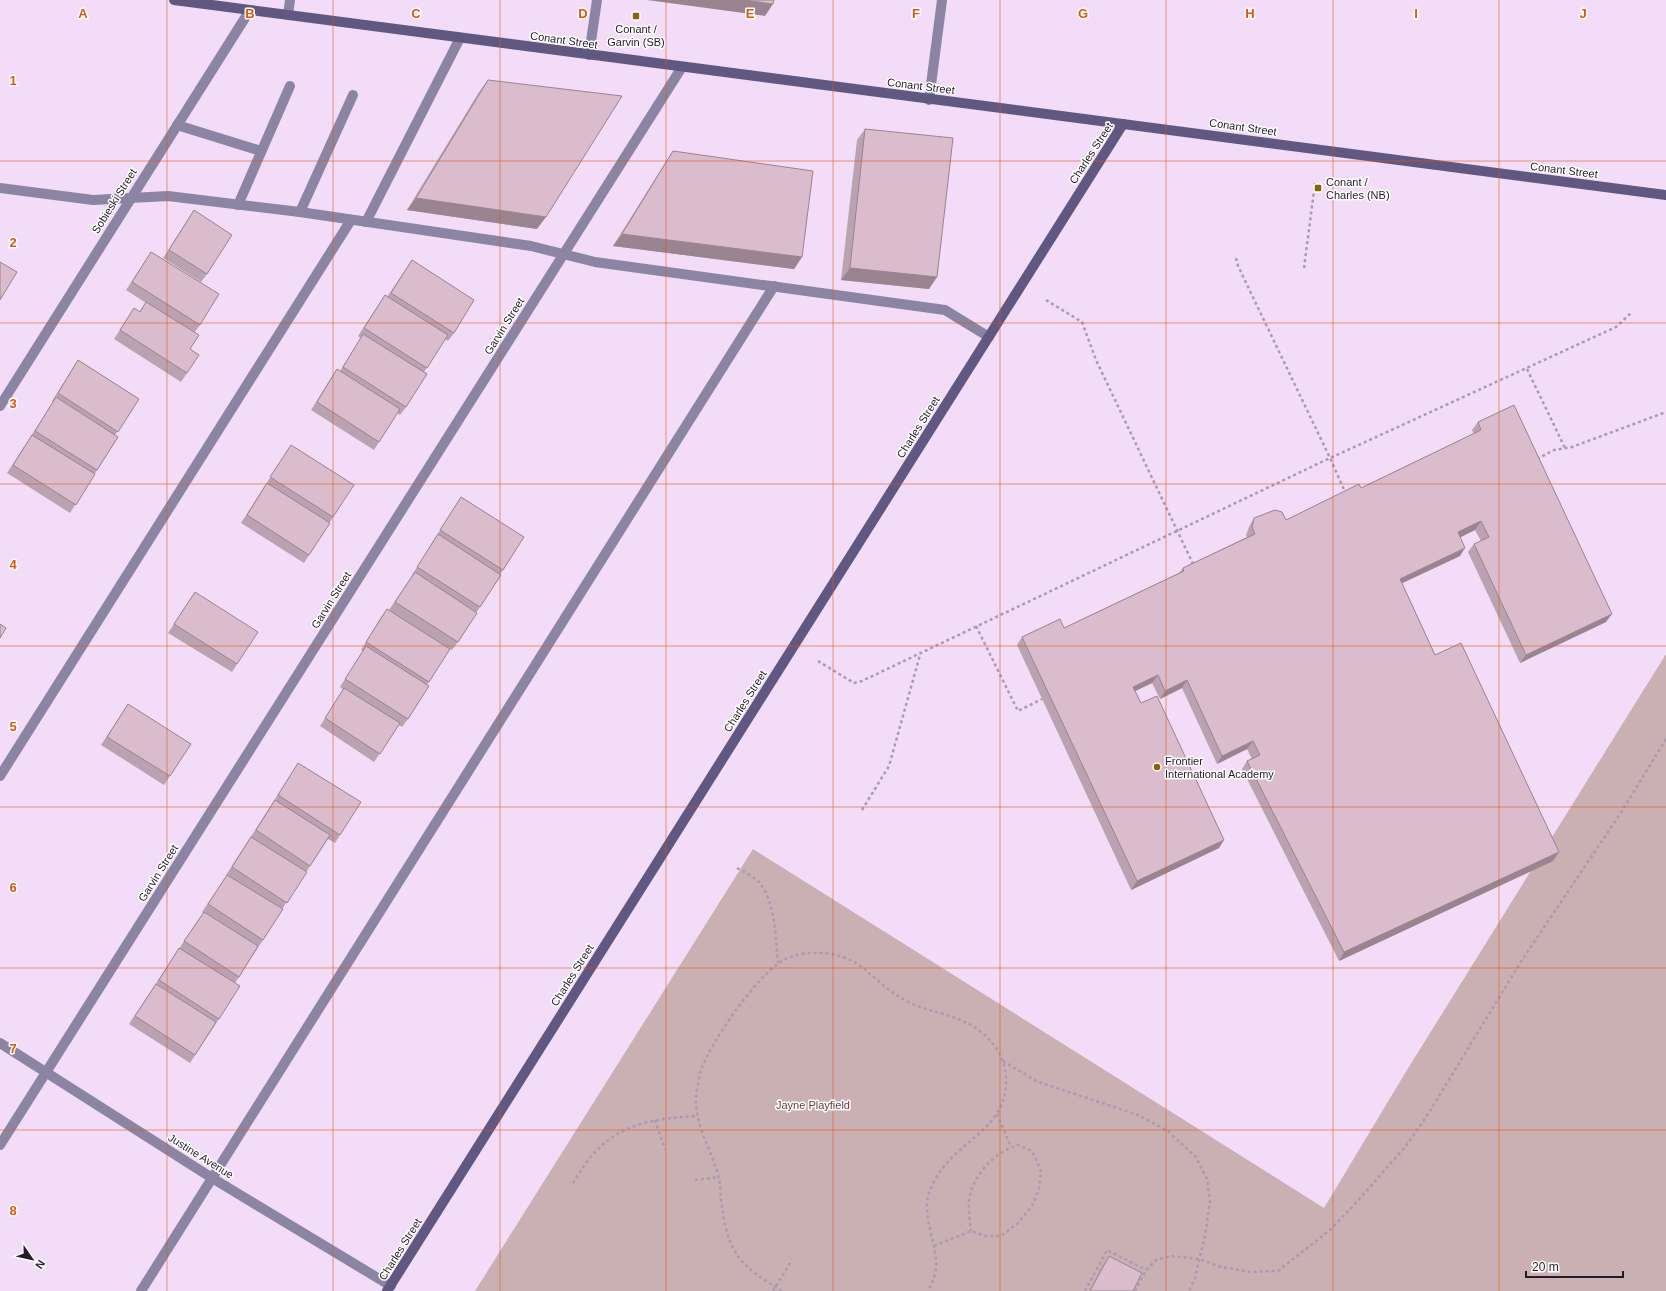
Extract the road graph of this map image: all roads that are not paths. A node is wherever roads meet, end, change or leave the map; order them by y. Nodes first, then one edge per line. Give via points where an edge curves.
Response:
1 (174, 0) edge
2 (290, 0) edge
3 (597, 0) edge
4 (942, 0) edge
5 (250, 10) junction
6 (288, 15) junction
7 (460, 38) junction
8 (589, 55) junction
9 (682, 67) junction
10 (290, 86) dead end
11 (353, 95) dead end
12 (929, 100) junction
13 (1123, 124) junction
14 (177, 125) junction
15 (261, 151) junction
16 (0, 188) edge
17 (1666, 195) edge
18 (131, 198) junction
19 (238, 205) junction
20 (300, 212) junction
21 (351, 220) junction
22 (366, 222) junction
23 (564, 254) junction
24 (774, 286) junction
25 (989, 338) junction
26 (0, 406) edge
27 (0, 776) edge
28 (0, 1043) edge
29 (46, 1072) junction
30 (0, 1145) edge
31 (212, 1178) junction
32 (389, 1288) edge
33 (142, 1291) edge

1 - 5 main road, Conant Street
2 - 6 street
3 - 8 street
4 - 12 street
5 - 6 main road, Conant Street
5 - 14 street, Sobieski Street
6 - 7 main road, Conant Street
7 - 8 main road, Conant Street
7 - 22 street
8 - 9 main road, Conant Street
9 - 12 main road, Conant Street
9 - 23 street, Garvin Street
10 - 15 street
11 - 20 street
12 - 13 main road, Conant Street
13 - 17 main road, Conant Street
13 - 25 main road, Charles Street
14 - 15 street
14 - 18 street, Sobieski Street
15 - 19 street
16 - 18 street via 93,200
18 - 19 street via 168,196
18 - 26 street, Sobieski Street
19 - 20 street
20 - 21 street
21 - 22 street
21 - 27 street
22 - 23 street via 531,246
23 - 24 street via 595,262
23 - 29 street, Garvin Street
24 - 25 street via 945,310
24 - 31 street
25 - 32 main road, Charles Street
28 - 29 street, Justine Avenue
29 - 30 street, Garvin Street
29 - 31 street, Justine Avenue
31 - 32 street, Justine Avenue
31 - 33 street

